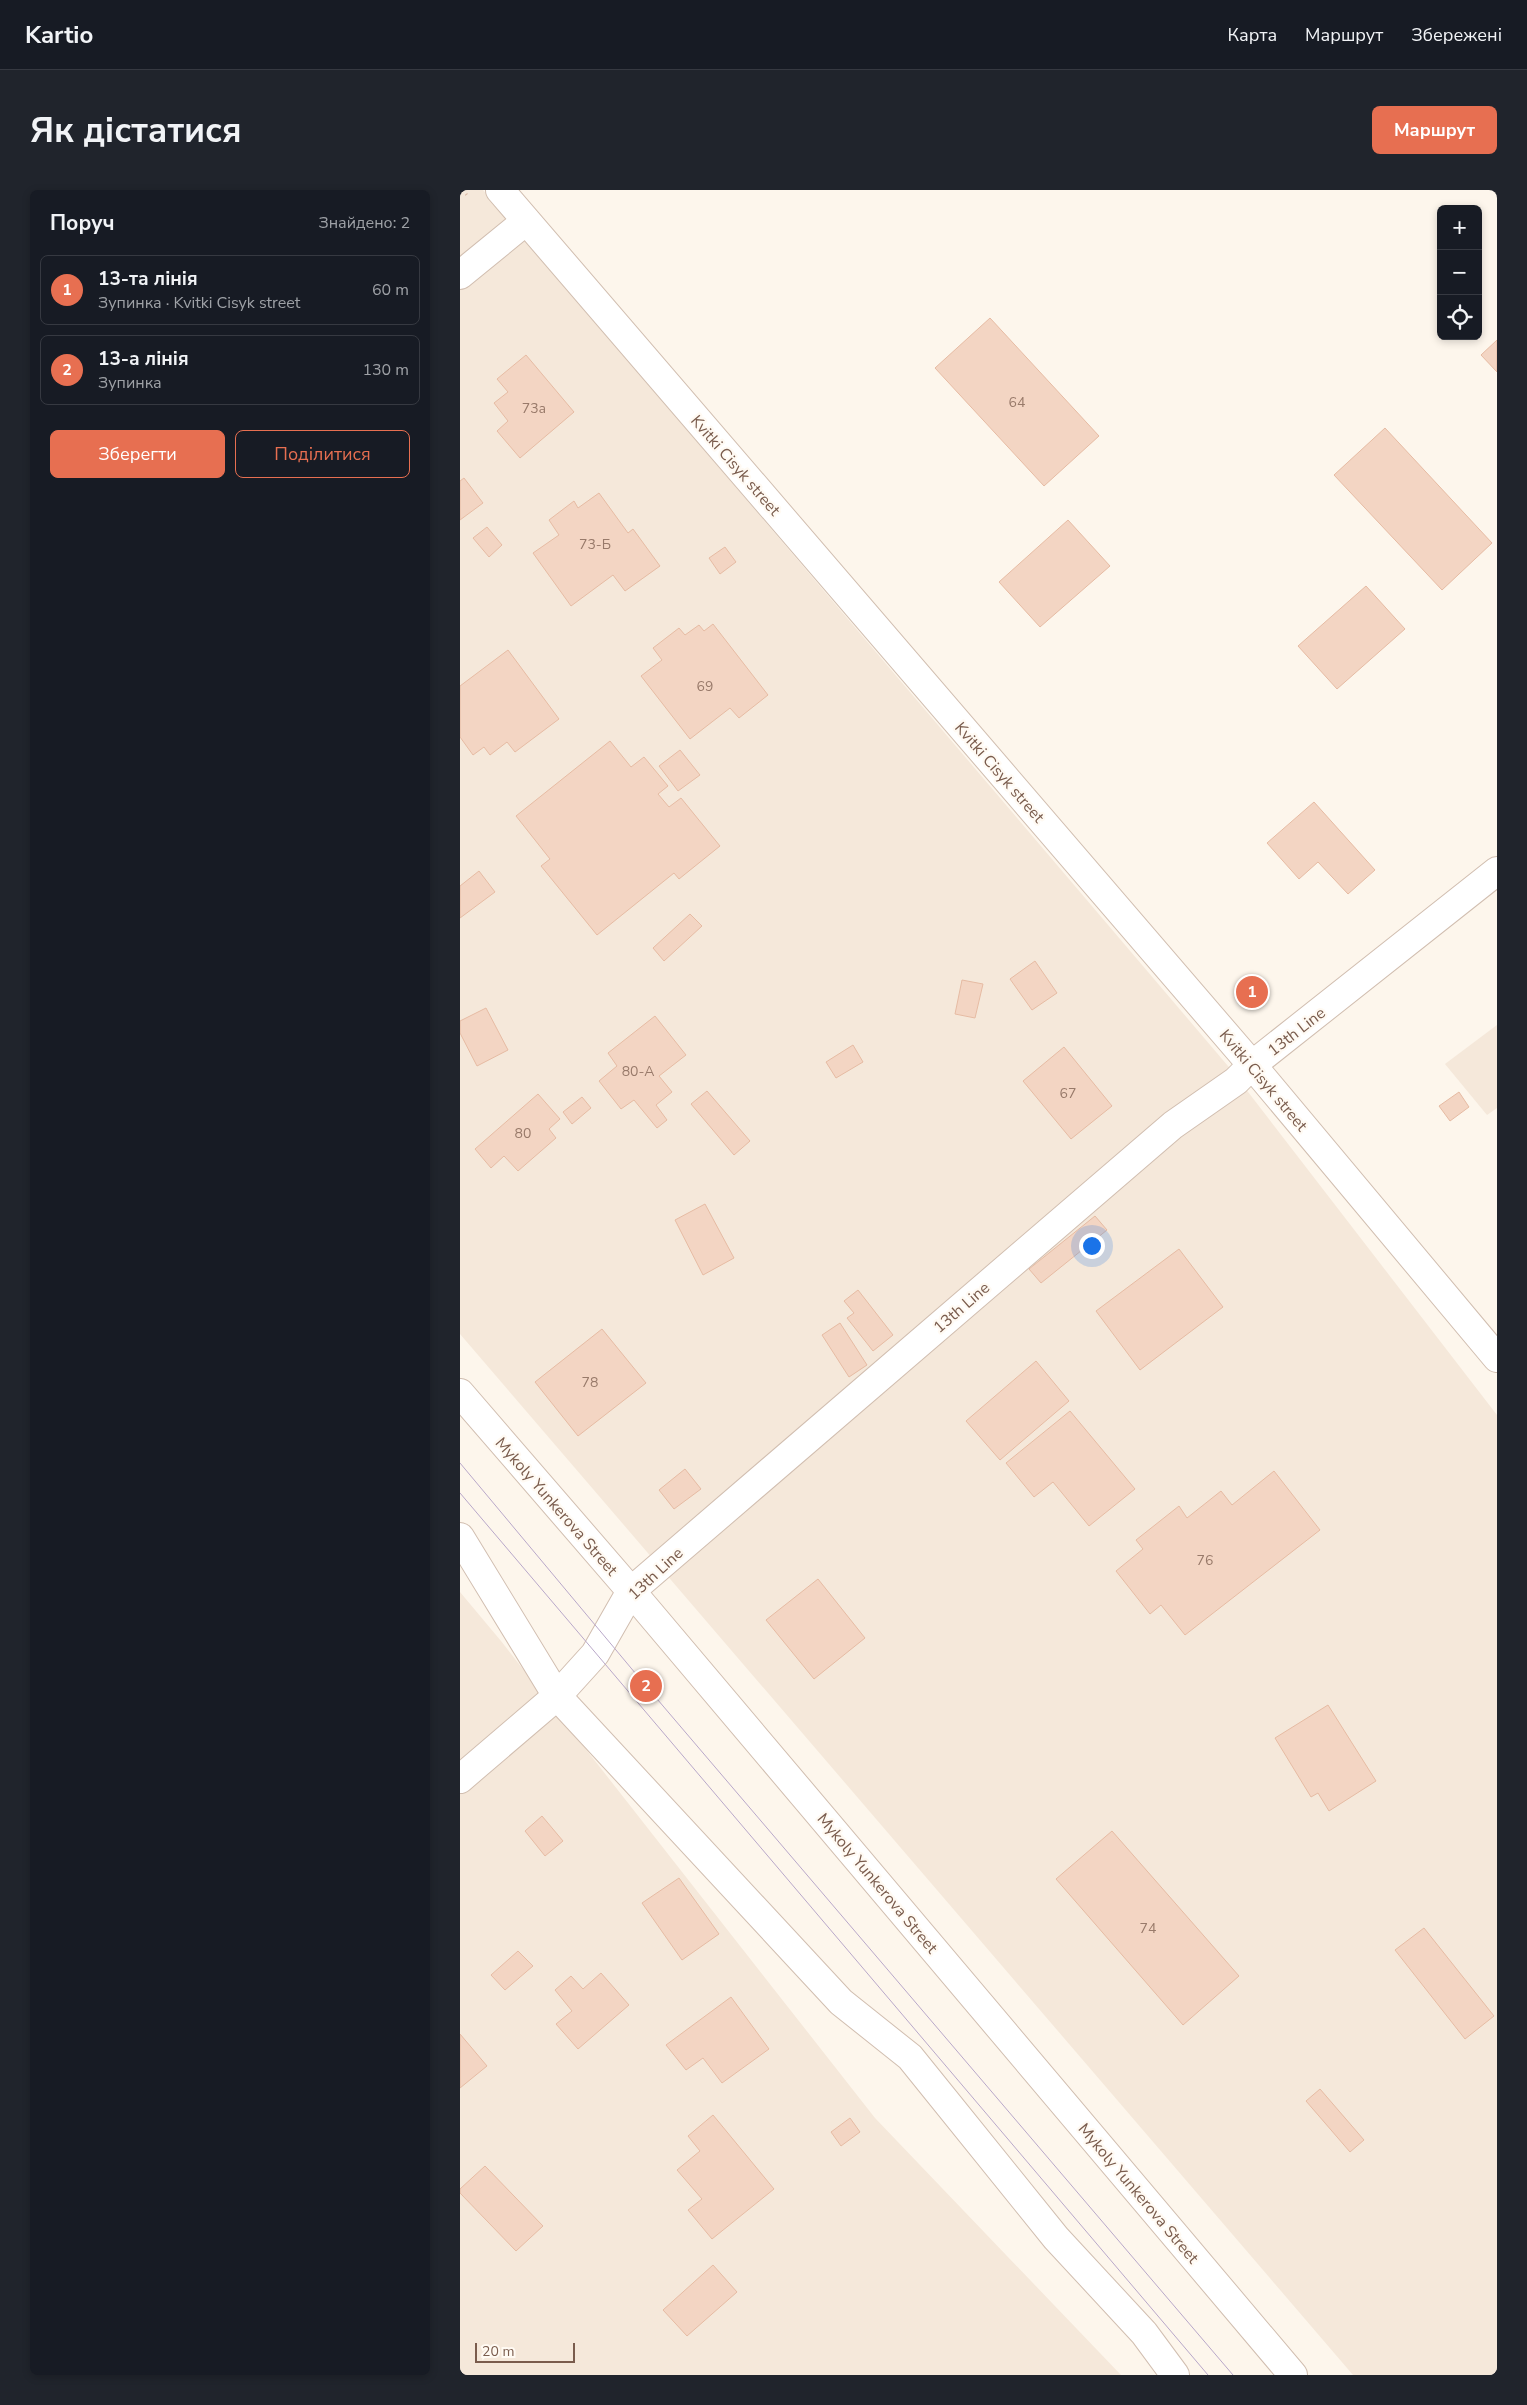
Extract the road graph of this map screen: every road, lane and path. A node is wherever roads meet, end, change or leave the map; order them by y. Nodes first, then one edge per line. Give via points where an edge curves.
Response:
1 (500, 190) edge
2 (526, 221) junction
3 (460, 275) edge
4 (1497, 871) edge
5 (1252, 1065) junction
6 (1497, 1358) edge
7 (460, 1393) edge
8 (460, 1537) edge
9 (631, 1591) junction
10 (558, 1696) junction
11 (460, 1779) edge
12 (1175, 2375) edge
13 (1294, 2375) edge

1 - 2 street, Kvitki Cisyk street
2 - 3 street
2 - 5 street, Kvitki Cisyk street
4 - 5 street, 13th Line
5 - 6 street, Kvitki Cisyk street
5 - 9 street, 13th Line via 1236,1081 1172,1125
7 - 9 street, Mykoly Yunkerova Street
8 - 10 street
9 - 10 street, 13th Line via 595,1654
9 - 13 street, Mykoly Yunkerova Street
10 - 11 street, 13th Line
10 - 12 street via 841,2002 910,2057 1056,2238 1144,2333

